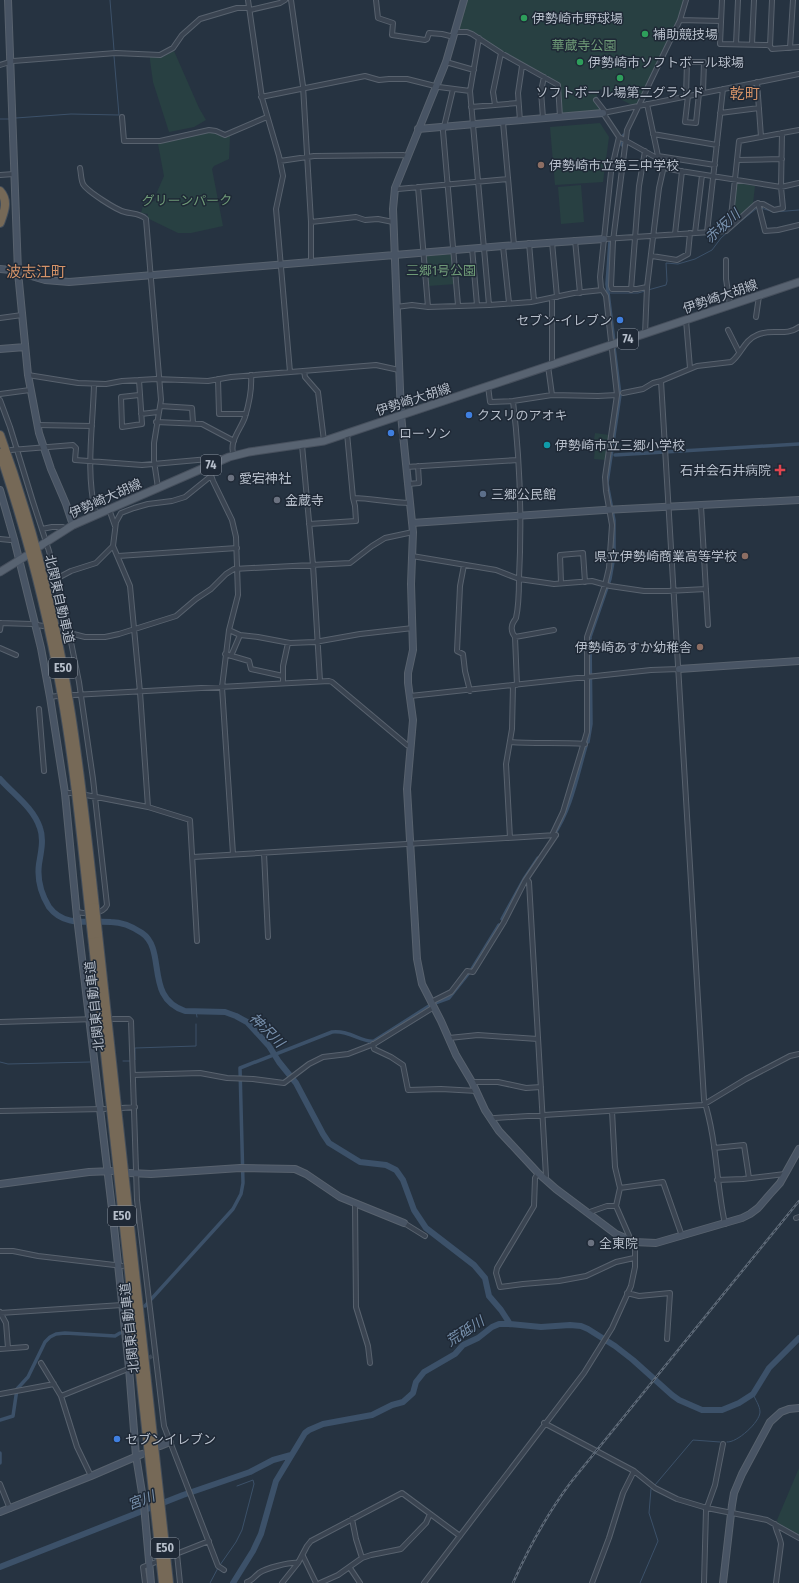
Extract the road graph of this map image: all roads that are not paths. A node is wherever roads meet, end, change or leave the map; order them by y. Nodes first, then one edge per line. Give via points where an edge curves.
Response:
1 (8, 0) edge
2 (248, 0) edge
3 (285, 0) edge
4 (291, 0) edge
5 (376, 0) edge
6 (464, 0) edge
7 (686, 0) edge
8 (722, 0) edge
9 (738, 0) edge
10 (754, 0) edge
11 (772, 0) edge
12 (793, 0) edge
13 (250, 9) junction
14 (680, 20) junction
15 (720, 21) junction
16 (454, 34) junction
17 (479, 38) junction
18 (736, 44) junction
19 (752, 44) junction
20 (770, 46) junction
21 (799, 47) edge
22 (790, 48) junction
23 (501, 53) junction
24 (10, 62) junction
25 (446, 62) junction
26 (0, 65) edge
27 (522, 66) junction
28 (474, 70) junction
29 (799, 74) edge
30 (544, 77) junction
31 (757, 82) junction
32 (436, 86) junction
33 (303, 88) junction
34 (453, 89) junction
35 (723, 89) junction
36 (470, 91) junction
37 (701, 93) junction
38 (687, 96) junction
39 (261, 97) junction
40 (596, 100) dead end
41 (518, 103) junction
42 (647, 104) junction
43 (494, 105) junction
44 (639, 105) junction
45 (472, 107) junction
46 (759, 108) junction
47 (604, 113) junction
48 (720, 113) junction
49 (122, 117) dead end
50 (267, 117) junction
51 (560, 117) junction
52 (543, 118) junction
53 (520, 121) junction
54 (503, 122) junction
55 (473, 125) junction
56 (443, 128) junction
57 (418, 129) junction
58 (799, 130) edge
59 (782, 133) junction
60 (653, 134) junction
61 (619, 136) junction
62 (761, 137) junction
63 (626, 140) junction
64 (717, 145) junction
65 (645, 151) junction
66 (407, 156) junction
67 (307, 157) junction
68 (782, 159) junction
69 (280, 160) junction
70 (737, 160) junction
71 (715, 165) junction
72 (664, 166) junction
73 (80, 168) dead end
74 (682, 172) junction
75 (14, 174) junction
76 (0, 175) edge
77 (702, 175) junction
78 (713, 177) junction
79 (508, 179) junction
80 (735, 180) junction
81 (478, 182) junction
82 (799, 183) edge
83 (448, 184) junction
84 (418, 187) junction
85 (781, 187) junction
86 (395, 188) junction
87 (0, 191) edge
88 (0, 194) edge
89 (758, 203) junction
90 (0, 216) edge
91 (311, 222) junction
92 (393, 222) junction
93 (0, 223) edge
94 (799, 225) edge
95 (730, 226) junction
96 (707, 232) junction
97 (692, 233) junction
98 (675, 234) junction
99 (654, 235) junction
100 (634, 237) junction
101 (614, 238) junction
102 (604, 239) junction
103 (575, 240) junction
104 (552, 242) junction
105 (529, 244) junction
106 (514, 245) junction
107 (504, 246) junction
108 (484, 247) junction
109 (472, 248) junction
110 (454, 250) junction
111 (424, 253) junction
112 (395, 256) junction
113 (652, 256) junction
114 (726, 260) dead end
115 (311, 263) junction
116 (281, 265) junction
117 (0, 269) edge
118 (18, 272) junction
119 (150, 276) junction
120 (799, 282) edge
121 (647, 287) junction
122 (602, 290) junction
123 (631, 290) junction
124 (580, 293) junction
125 (759, 296) junction
126 (554, 297) junction
127 (534, 301) junction
128 (509, 303) junction
129 (458, 305) junction
130 (477, 305) junction
131 (489, 305) junction
132 (730, 305) junction
133 (396, 306) junction
134 (428, 307) junction
135 (22, 316) junction
136 (756, 317) dead end
137 (0, 318) edge
138 (686, 320) junction
139 (799, 327) edge
140 (728, 330) dead end
141 (645, 334) junction
142 (612, 345) junction
143 (25, 347) junction
144 (0, 349) edge
145 (739, 352) junction
146 (550, 365) junction
147 (690, 368) junction
148 (399, 370) junction
149 (304, 371) junction
150 (290, 372) junction
151 (251, 375) junction
152 (28, 376) junction
153 (159, 379) junction
154 (218, 379) junction
155 (139, 380) junction
156 (662, 381) junction
157 (94, 384) junction
158 (488, 386) junction
159 (30, 390) junction
160 (623, 393) dead end
161 (0, 394) edge
162 (552, 394) junction
163 (617, 394) junction
164 (139, 395) junction
165 (0, 400) edge
166 (513, 402) junction
167 (160, 406) junction
168 (158, 412) junction
169 (141, 414) junction
170 (246, 414) junction
171 (401, 415) junction
172 (156, 422) junction
173 (193, 423) junction
174 (37, 425) junction
175 (92, 426) junction
176 (347, 433) junction
177 (0, 435) edge
178 (234, 441) junction
179 (324, 441) junction
180 (302, 445) junction
181 (43, 447) junction
182 (16, 449) junction
183 (11, 450) dead end
184 (0, 453) edge
185 (234, 456) junction
186 (223, 459) junction
187 (518, 460) junction
188 (90, 462) junction
189 (154, 464) junction
190 (208, 466) junction
191 (418, 466) junction
192 (406, 467) junction
193 (211, 476) junction
194 (408, 484) junction
195 (158, 488) junction
196 (0, 490) edge
197 (353, 498) junction
198 (799, 500) edge
199 (410, 503) junction
200 (701, 506) junction
201 (669, 508) junction
202 (110, 509) junction
203 (612, 511) junction
204 (96, 515) junction
205 (521, 516) junction
206 (412, 523) junction
207 (309, 524) junction
208 (74, 525) junction
209 (116, 528) junction
210 (42, 529) junction
211 (65, 530) junction
212 (412, 532) junction
213 (0, 539) edge
214 (14, 539) junction
215 (43, 544) junction
216 (114, 546) junction
217 (236, 548) junction
218 (26, 556) dead end
219 (118, 556) junction
220 (412, 556) junction
221 (19, 560) junction
222 (312, 565) junction
223 (464, 565) junction
224 (238, 569) junction
225 (0, 572) edge
226 (56, 579) junction
227 (519, 579) junction
228 (585, 582) junction
229 (561, 583) junction
230 (605, 585) junction
231 (706, 589) junction
232 (674, 591) junction
233 (1, 623) edge
234 (36, 624) junction
235 (708, 625) dead end
236 (43, 626) dead end
237 (413, 628) junction
238 (135, 629) junction
239 (0, 630) edge
240 (229, 630) junction
241 (554, 630) dead end
242 (62, 631) dead end
243 (69, 633) junction
244 (240, 635) junction
245 (515, 637) junction
246 (317, 642) junction
247 (288, 643) junction
248 (0, 648) edge
249 (16, 654) dead end
250 (226, 654) junction
251 (231, 656) junction
252 (799, 661) edge
253 (679, 669) junction
254 (283, 676) junction
255 (587, 677) junction
256 (320, 681) junction
257 (283, 683) junction
258 (515, 685) junction
259 (222, 687) junction
260 (470, 691) junction
261 (140, 692) junction
262 (73, 695) dead end
263 (81, 695) junction
264 (410, 696) junction
265 (39, 709) dead end
266 (510, 742) junction
267 (585, 744) junction
268 (411, 746) junction
269 (44, 771) dead end
270 (86, 795) dead end
271 (95, 797) junction
272 (148, 807) junction
273 (553, 835) junction
274 (510, 838) junction
275 (410, 844) junction
276 (264, 853) junction
277 (233, 854) junction
278 (193, 857) junction
279 (526, 879) junction
280 (92, 907) junction
281 (77, 915) junction
282 (268, 937) dead end
283 (197, 941) dead end
284 (433, 1004) junction
285 (93, 1019) junction
286 (113, 1019) dead end
287 (0, 1022) edge
288 (449, 1038) junction
289 (538, 1039) junction
290 (373, 1044) junction
291 (799, 1054) edge
292 (133, 1075) junction
293 (472, 1082) junction
294 (541, 1087) junction
295 (477, 1091) junction
296 (706, 1104) junction
297 (135, 1107) junction
298 (122, 1108) dead end
299 (103, 1109) junction
300 (0, 1111) edge
301 (612, 1111) junction
302 (543, 1114) junction
303 (491, 1120) junction
304 (714, 1148) junction
305 (799, 1149) edge
306 (110, 1172) junction
307 (129, 1173) dead end
308 (136, 1173) junction
309 (538, 1173) junction
310 (785, 1174) junction
311 (544, 1178) junction
312 (749, 1178) junction
313 (717, 1180) junction
314 (0, 1184) edge
315 (620, 1188) junction
316 (354, 1203) junction
317 (616, 1206) junction
318 (587, 1213) junction
319 (404, 1223) joint
320 (725, 1224) junction
321 (425, 1236) dead end
322 (682, 1236) junction
323 (634, 1242) junction
324 (0, 1251) edge
325 (634, 1258) junction
326 (120, 1266) junction
327 (139, 1267) dead end
328 (145, 1268) junction
329 (627, 1293) junction
330 (122, 1305) junction
331 (0, 1312) edge
332 (667, 1339) dead end
333 (26, 1347) dead end
334 (0, 1348) edge
335 (8, 1348) junction
336 (156, 1354) junction
337 (152, 1356) tunnel mouth
338 (41, 1363) dead end
339 (370, 1363) dead end
340 (131, 1368) junction
341 (54, 1384) junction
342 (0, 1394) edge
343 (61, 1396) junction
344 (799, 1408) edge
345 (544, 1423) junction
346 (170, 1442) junction
347 (723, 1444) dead end
348 (160, 1446) dead end
349 (142, 1454) dead end
350 (136, 1456) junction
351 (634, 1471) junction
352 (91, 1476) junction
353 (0, 1484) edge
354 (10, 1508) junction
355 (707, 1508) junction
356 (0, 1512) edge
357 (731, 1513) junction
358 (158, 1514) junction
359 (430, 1514) junction
360 (352, 1519) junction
361 (775, 1524) junction
362 (460, 1536) junction
363 (799, 1538) edge
364 (209, 1541) junction
365 (176, 1554) junction
366 (172, 1556) dead end
367 (303, 1556) junction
368 (362, 1558) junction
369 (156, 1562) dead end
370 (298, 1562) junction
371 (149, 1565) junction
372 (350, 1568) junction
373 (224, 1570) dead end
374 (247, 1582) edge
375 (145, 1583) edge
376 (151, 1583) edge
377 (163, 1583) edge
378 (169, 1583) edge
379 (180, 1583) edge
380 (282, 1583) edge
381 (316, 1583) edge
382 (320, 1583) edge
383 (360, 1583) edge
384 (424, 1583) edge
385 (592, 1583) edge
386 (704, 1583) edge
387 (723, 1583) edge
388 (776, 1583) edge

1 - 24 street
2 - 13 street
3 - 13 street
4 - 33 street
5 - 16 street via 378,18 393,23 392,35 425,40 429,33
6 - 16 street
7 - 14 street
8 - 15 street
9 - 18 street
10 - 19 street
11 - 20 street
12 - 22 street
13 - 24 street via 237,8 200,19 182,35 173,48 160,55 116,53
13 - 39 street
14 - 15 street
14 - 44 street
15 - 18 street via 720,44
16 - 17 street via 467,32
16 - 25 street
17 - 23 street
17 - 28 street
18 - 19 street
19 - 20 street
20 - 22 street via 772,50
21 - 22 street
23 - 27 street
23 - 43 street via 493,92
24 - 26 street
24 - 75 street
25 - 28 street
25 - 32 street
27 - 30 street
27 - 41 street
28 - 36 street
29 - 31 street
30 - 51 street via 558,85
30 - 52 street via 541,91
31 - 35 street
31 - 46 street
32 - 33 street via 408,79 379,80 365,76
32 - 34 street
32 - 57 street
33 - 39 street
33 - 67 street
34 - 36 street
34 - 56 street
35 - 37 street
35 - 48 street
36 - 45 street
37 - 38 street
37 - 38 street via 696,123 685,122
37 - 38 street via 704,62 687,62
38 - 42 street
39 - 50 street
40 - 47 street
41 - 43 street
41 - 53 street
42 - 44 street
42 - 60 street
43 - 45 street
44 - 47 street
44 - 63 street via 627,130
45 - 55 street
46 - 48 street
46 - 62 street
47 - 51 street
47 - 61 street
48 - 64 street
49 - 50 street via 124,141 160,142 209,130 216,130 225,135
50 - 69 street
51 - 52 street
52 - 53 street
53 - 54 street
54 - 55 street
54 - 79 street
55 - 56 street
55 - 81 street
56 - 57 street
56 - 83 street
57 - 66 street
58 - 59 street
59 - 62 street
59 - 68 street
60 - 64 street
60 - 71 street via 658,156
61 - 63 street
61 - 102 street via 611,172
62 - 70 street via 739,141
63 - 65 street
63 - 101 street
64 - 71 street
65 - 72 street
65 - 100 street
66 - 67 street
66 - 86 street
67 - 69 street
67 - 91 street
68 - 70 street
68 - 85 street
69 - 116 street via 283,176 276,209
70 - 80 street
71 - 78 street
72 - 74 street
72 - 99 street
73 - 119 street via 83,184 107,203 146,219
74 - 77 street
74 - 98 street
75 - 76 street
75 - 118 street
77 - 78 street
77 - 97 street
78 - 80 street
78 - 96 street
79 - 81 street
79 - 106 street
80 - 85 street
80 - 95 street
81 - 83 street
81 - 108 street
82 - 85 street
83 - 84 street
83 - 110 street
84 - 86 street
84 - 111 street
85 - 89 street via 783,208 774,210
86 - 92 street
87 - 93 highway via 5,203
88 - 90 highway via 3,203
89 - 94 street via 765,231
89 - 95 street
91 - 92 street via 356,217
91 - 115 street
92 - 112 street
95 - 96 street via 726,231
96 - 97 street
97 - 98 street
97 - 113 street via 688,254 677,260
98 - 99 street
99 - 100 street
99 - 113 street
100 - 101 street
100 - 123 street
101 - 102 street
101 - 123 street via 612,288
102 - 103 street
102 - 122 street via 600,277
103 - 104 street
103 - 124 street
104 - 105 street
104 - 126 street
105 - 106 street
105 - 127 street
106 - 107 street
107 - 108 street
107 - 128 street
108 - 109 street
108 - 131 street
109 - 110 street
109 - 130 street
110 - 111 street
110 - 129 street
111 - 112 street
111 - 134 street
112 - 115 street
112 - 133 street
113 - 121 street
114 - 132 street
115 - 116 street
116 - 119 street
116 - 150 street
117 - 118 street
118 - 119 street via 65,282
118 - 135 street
119 - 153 street
120 - 125 main road, 伊勢崎大胡線 / 74
121 - 123 street
121 - 141 street
122 - 124 street
122 - 142 street via 606,296
124 - 126 street
125 - 132 main road, 伊勢崎大胡線 / 74
125 - 136 street
126 - 127 street
126 - 146 street
127 - 128 street
128 - 131 street
129 - 130 street
129 - 134 street
130 - 131 street
132 - 138 main road, 伊勢崎大胡線 / 74
133 - 134 street
133 - 148 street
135 - 137 street
135 - 143 street
138 - 141 main road, 伊勢崎大胡線 / 74
138 - 147 street
139 - 145 street via 789,332 756,335
140 - 145 street
141 - 142 main road, 伊勢崎大胡線 / 74
142 - 146 main road, 伊勢崎大胡線 / 74
142 - 163 street
143 - 144 street
143 - 152 street
145 - 147 street via 731,362
146 - 158 main road, 伊勢崎大胡線 / 74
146 - 162 street
147 - 156 street
148 - 149 street via 376,365
148 - 171 street
149 - 150 street
149 - 179 street via 305,377 318,392
150 - 151 street
151 - 154 street
151 - 170 street
152 - 157 street
152 - 159 street
153 - 154 street
153 - 155 street
153 - 167 street
154 - 170 street via 219,414
155 - 157 street
155 - 164 street
156 - 160 street
156 - 201 street
157 - 175 street
158 - 166 street via 490,402
158 - 171 main road, 伊勢崎大胡線 / 74
159 - 161 street
159 - 174 street
162 - 163 street
162 - 166 street
163 - 203 street via 605,477
164 - 169 street
164 - 169 street via 121,397 122,427 142,424
165 - 182 street
166 - 187 street
167 - 168 street
167 - 173 street via 192,408
168 - 169 street
168 - 172 street
170 - 178 street
171 - 176 main road, 伊勢崎大胡線 / 74
171 - 192 street
172 - 173 street
172 - 189 street
173 - 178 street via 206,425
174 - 175 street
174 - 181 street
175 - 188 street
176 - 179 main road, 伊勢崎大胡線 / 74
176 - 197 street
177 - 280 highway, 北関東自動車道 / E50 via 37,554 60,655 76,748
178 - 185 street
179 - 180 main road, 伊勢崎大胡線 / 74
180 - 185 main road, 伊勢崎大胡線 / 74
180 - 207 street
181 - 182 street
181 - 188 street via 74,445 75,459
181 - 208 street
182 - 183 street
182 - 210 street
184 - 280 highway, 北関東自動車道 / E50 via 31,557 54,655
185 - 186 main road, 伊勢崎大胡線 / 74
186 - 189 street
186 - 190 main road, 伊勢崎大胡線 / 74
187 - 191 street
187 - 205 street
188 - 189 street
188 - 204 street
189 - 195 street
190 - 193 street
190 - 195 main road, 伊勢崎大胡線 / 74
191 - 192 street
191 - 194 street via 419,483
192 - 194 street
193 - 209 street via 182,498 123,512 117,519
193 - 217 street via 232,520
194 - 199 street
195 - 202 main road, 伊勢崎大胡線 / 74
196 - 214 street
197 - 199 street
197 - 207 street via 356,521
198 - 200 street
199 - 206 street
200 - 201 street
200 - 231 street
201 - 203 street
201 - 232 street
202 - 204 main road, 伊勢崎大胡線 / 74
202 - 209 street
203 - 205 street
203 - 230 street via 609,568
204 - 208 main road, 伊勢崎大胡線 / 74
205 - 206 street
205 - 227 street
206 - 212 street
207 - 222 street
208 - 211 main road, 伊勢崎大胡線 / 74
209 - 216 street
210 - 211 street via 63,527
210 - 215 street
211 - 215 main road, 伊勢崎大胡線 / 74
212 - 220 street
212 - 222 street via 386,538 350,563
213 - 214 street
214 - 221 street
215 - 226 street
216 - 219 street
216 - 226 street via 96,563
217 - 219 street
217 - 224 street
218 - 221 main road
219 - 238 street via 130,582
220 - 223 street
220 - 237 street
221 - 225 main road
221 - 234 street
222 - 224 street
222 - 246 street
223 - 227 street via 496,570
223 - 260 street via 460,586 456,651 463,654
224 - 238 street via 230,571 180,613
224 - 240 street via 237,601
226 - 243 street
227 - 229 street
227 - 245 street via 519,601 512,625
228 - 229 street
228 - 229 street via 583,553 560,555
228 - 230 street
230 - 232 street via 644,591
230 - 255 street via 587,637
231 - 232 street
231 - 235 street
232 - 253 street
233 - 234 street
233 - 239 street
234 - 236 street
234 - 281 street via 54,696 68,793
237 - 246 street
237 - 264 street via 413,650 408,673
238 - 243 street via 115,636 97,638
238 - 261 street
240 - 244 street
240 - 250 street
241 - 245 street
242 - 243 street
243 - 263 street
244 - 247 street
244 - 251 street
245 - 258 street
246 - 247 street
246 - 256 street
247 - 254 street
248 - 249 street
250 - 251 street
250 - 259 street
251 - 254 street via 250,661 251,669
252 - 253 street
253 - 255 street
253 - 296 street
254 - 257 street
255 - 258 street
255 - 267 street via 588,725
256 - 257 street
256 - 268 street via 332,682
257 - 259 street
258 - 260 street
258 - 266 street
259 - 261 street
259 - 277 street
260 - 264 street
261 - 263 street
261 - 272 street
262 - 263 street
263 - 271 street
264 - 268 street via 413,720
265 - 269 street
266 - 267 street
266 - 274 street via 506,764
267 - 273 street
268 - 275 street via 407,777
270 - 271 street
271 - 272 street
271 - 281 street via 107,905 102,912
272 - 278 street via 190,820
273 - 274 street
273 - 279 street via 556,836
274 - 275 street
275 - 276 street
275 - 284 street via 417,963 421,979
276 - 277 street
276 - 282 street
277 - 278 street
278 - 283 street
279 - 284 street via 504,922 473,972 467,971 448,995
279 - 289 street via 529,882
280 - 358 highway, 北関東自動車道 / E50, bridge
281 - 285 street
284 - 288 street
284 - 290 street
285 - 287 street
285 - 299 street
286 - 292 street via 131,1020
288 - 289 street via 478,1035
288 - 293 street
289 - 294 street
290 - 292 street via 348,1054 323,1057 287,1081 278,1083 200,1073
290 - 295 street via 374,1049 403,1065 408,1090
291 - 296 street via 790,1056 746,1079
292 - 297 street
293 - 294 street via 498,1082 526,1088
293 - 295 street
294 - 302 street
295 - 303 street
296 - 301 street
296 - 304 street
297 - 298 street
297 - 308 street
299 - 300 street
299 - 306 street
301 - 302 street
301 - 315 street via 614,1167
302 - 303 street
302 - 311 street via 546,1176
303 - 309 street
304 - 312 street via 744,1145
304 - 313 street
305 - 310 street
306 - 314 street via 89,1172
306 - 326 street
307 - 308 street
308 - 316 street via 243,1168 294,1169
308 - 328 street
309 - 311 street
309 - 325 street via 534,1178 534,1206 497,1268 500,1287 559,1282 586,1276 616,1262
310 - 312 street
310 - 320 street via 758,1208
311 - 318 street
312 - 313 street
313 - 320 street
315 - 317 street
315 - 322 street via 663,1182
316 - 319 street
316 - 339 street via 356,1307 368,1346
317 - 318 street via 607,1206
317 - 323 street
318 - 323 street via 616,1234
319 - 321 street
320 - 322 street
322 - 323 street via 656,1244
323 - 325 street
324 - 326 street
325 - 329 street via 634,1277
326 - 330 street
327 - 328 street
328 - 336 street
329 - 332 street via 640,1296 670,1293
329 - 345 street via 612,1328 595,1356
330 - 331 street
330 - 340 street
331 - 335 street via 6,1323
333 - 335 street
334 - 335 street
336 - 337 street
336 - 346 street via 164,1426
338 - 341 street
340 - 343 street
340 - 350 street
341 - 342 street
341 - 343 street
343 - 352 street via 77,1447
344 - 357 street via 781,1412 770,1422 737,1484
345 - 351 street
345 - 362 street
346 - 348 street
346 - 364 street
347 - 355 street via 715,1485
349 - 350 street
350 - 352 street
350 - 371 street via 146,1517
351 - 355 street via 659,1490 684,1502
351 - 385 street via 623,1493
352 - 354 street
353 - 354 street
354 - 356 street
355 - 357 street
355 - 386 street
357 - 361 street
357 - 387 street
358 - 377 highway, 北関東自動車道 / E50
358 - 378 highway, 北関東自動車道 / E50
359 - 360 street via 402,1493
359 - 362 street
359 - 368 street via 426,1523 401,1549
360 - 367 street via 311,1542
360 - 368 street
361 - 363 street
361 - 388 street via 781,1544
362 - 384 street
364 - 365 street
364 - 373 street via 218,1566
365 - 366 street
365 - 379 street
367 - 370 street
367 - 381 street
368 - 372 street
369 - 371 street
370 - 374 street via 266,1570
370 - 380 street
371 - 375 street via 143,1567
371 - 376 street
372 - 382 street
372 - 383 street

